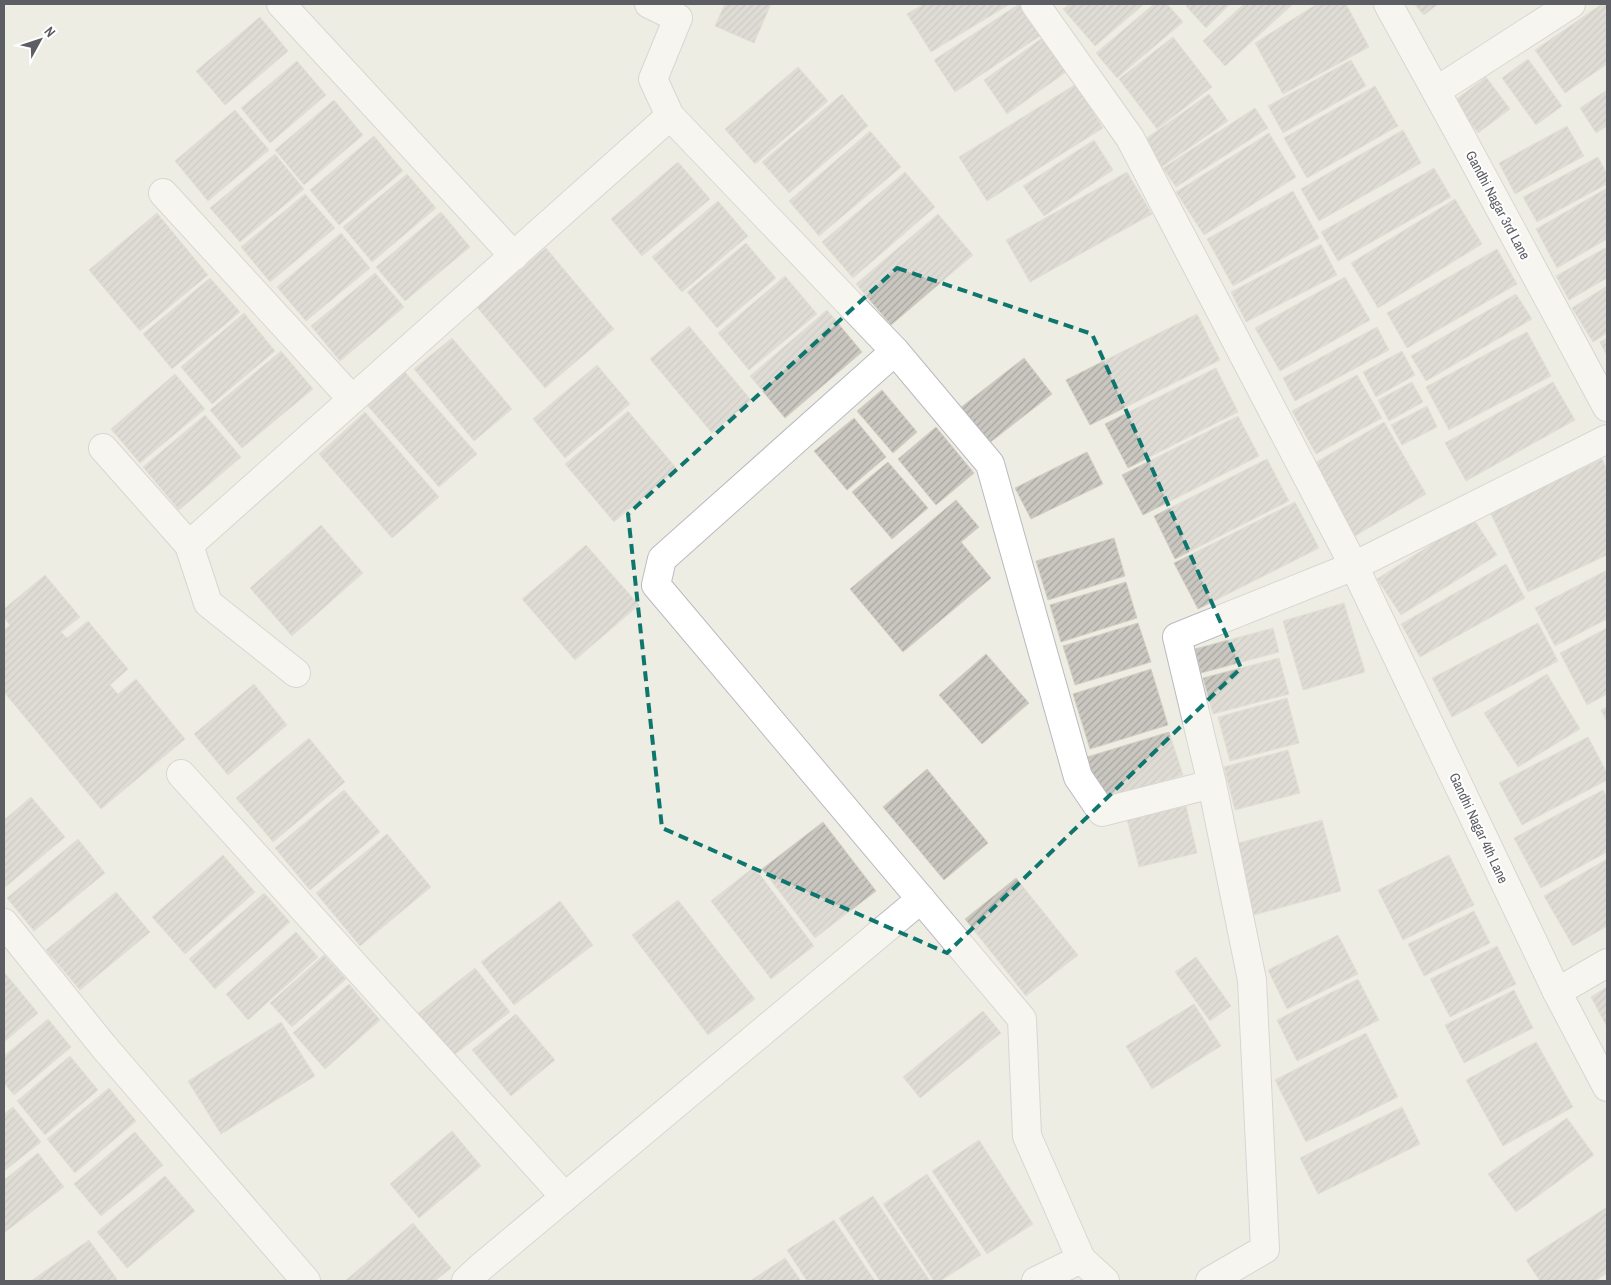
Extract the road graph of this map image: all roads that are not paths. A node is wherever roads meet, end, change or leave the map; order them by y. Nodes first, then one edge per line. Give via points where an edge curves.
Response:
1 (281, 4) edge
2 (649, 4) edge
3 (1036, 4) edge
4 (1388, 4) edge
5 (1570, 4) edge
6 (1436, 91) junction
7 (670, 116) junction
8 (163, 193) dead end
9 (514, 256) junction
10 (895, 351) junction
11 (352, 399) junction
12 (1607, 406) edge
13 (1607, 439) edge
14 (103, 448) dead end
15 (189, 545) junction
16 (1354, 566) junction
17 (296, 673) dead end
18 (181, 774) dead end
19 (1212, 784) junction
20 (921, 899) junction
21 (4, 923) edge
22 (1607, 963) edge
23 (1557, 992) junction
24 (1607, 1087) edge
25 (565, 1197) junction
26 (1081, 1259) junction
27 (306, 1281) edge
28 (466, 1281) edge
29 (1036, 1281) edge
30 (1105, 1281) edge
31 (1210, 1281) edge

1 - 9 street
2 - 7 street via 678,18 653,79
3 - 16 street, Gandhi Nagar 4th Lane via 1130,138
4 - 6 street, Gandhi Nagar 3rd Lane
5 - 6 street
6 - 12 street, Gandhi Nagar 3rd Lane
7 - 9 street
7 - 10 street
8 - 11 street
9 - 11 street
10 - 19 street via 990,464 1078,777 1102,812
10 - 20 street via 662,559 656,585
11 - 15 street
13 - 16 street
14 - 15 street
15 - 17 street via 208,603
16 - 19 street via 1177,637
16 - 23 street, Gandhi Nagar 4th Lane
18 - 25 street
19 - 31 street via 1252,980 1265,1249
20 - 25 street
20 - 26 street via 1022,1018 1027,1136
21 - 27 street via 104,1047
22 - 23 street
23 - 24 street, Gandhi Nagar 4th Lane
25 - 28 street
26 - 29 street
26 - 30 street

